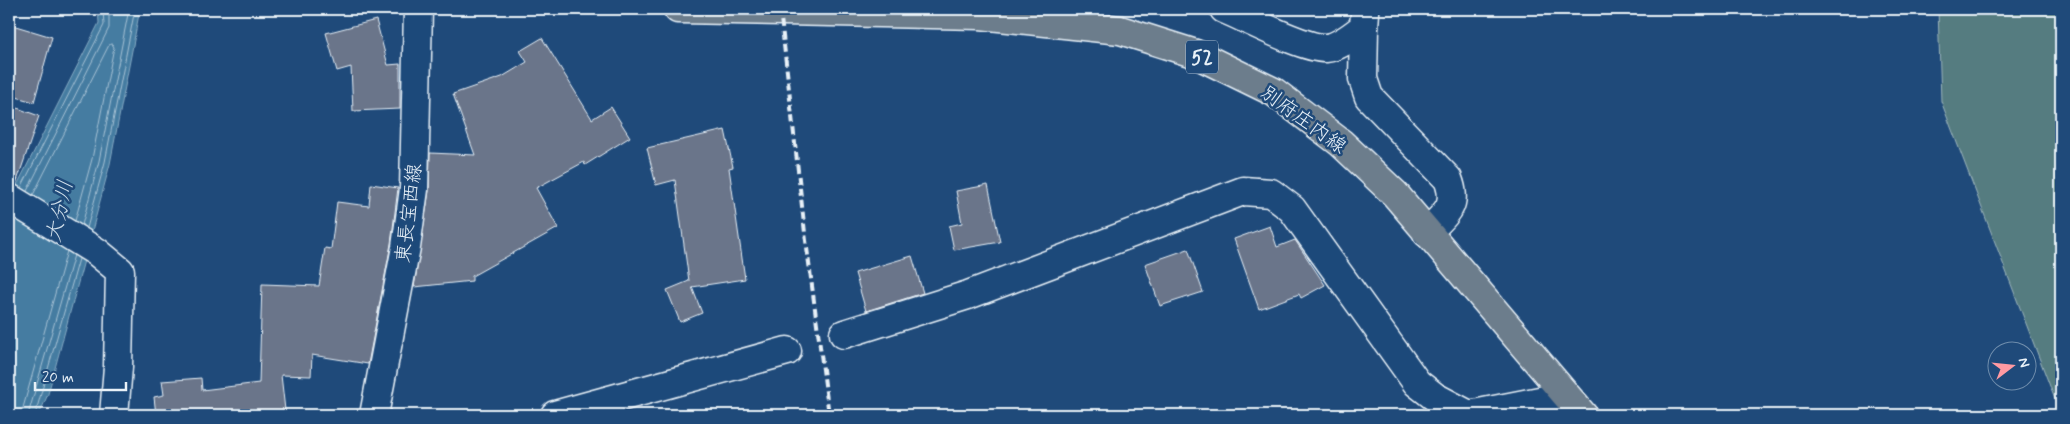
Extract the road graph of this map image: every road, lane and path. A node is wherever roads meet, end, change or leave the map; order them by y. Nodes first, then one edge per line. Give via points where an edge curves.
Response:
1 (418, 9) edge
2 (678, 9) edge
3 (1224, 9) edge
4 (980, 12) edge
5 (1364, 18) edge
6 (9, 198) edge
7 (1427, 233) junction
8 (844, 334) dead end
9 (787, 351) dead end
10 (1574, 406) edge
11 (114, 415) edge
12 (374, 415) edge
13 (555, 415) edge

1 - 12 street, 東長宝西線 via 414,189
2 - 4 main road, 別府庄内線 / 52
3 - 5 street via 1307,44 1327,48 1346,40
4 - 7 main road, 別府庄内線 / 52 via 1120,30 1196,54 1274,92 1341,144 1395,194
5 - 7 street via 1363,79 1369,97 1448,179 1453,193 1452,205
6 - 11 street via 97,252 120,271
7 - 10 main road, 別府庄内線 / 52
8 - 10 street via 968,295 1242,192 1271,193 1292,209 1417,383 1435,397 1469,415
9 - 13 street

